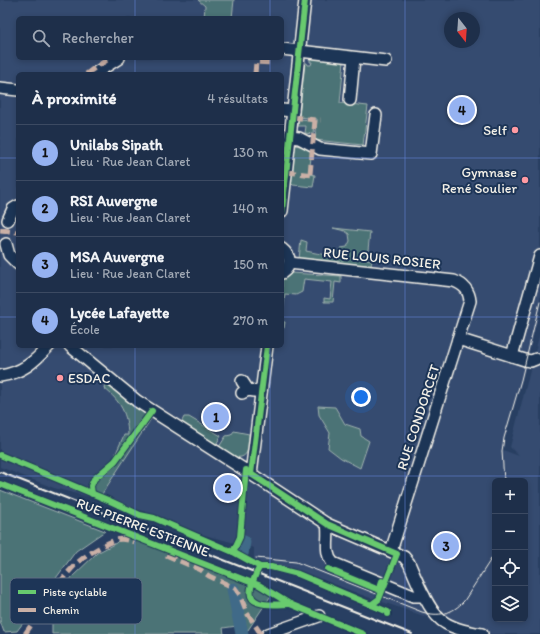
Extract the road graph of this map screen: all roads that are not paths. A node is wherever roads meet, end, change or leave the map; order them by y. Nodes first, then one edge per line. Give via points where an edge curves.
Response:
1 (305, 0) edge
2 (284, 49) edge
3 (300, 51) junction
4 (354, 58) junction
5 (116, 60) edge
6 (386, 61) dead end
7 (97, 72) edge
8 (0, 88) edge
9 (16, 90) edge
10 (350, 100) dead end
11 (288, 110) edge
12 (376, 115) dead end
13 (290, 137) junction
14 (284, 192) edge
15 (16, 207) edge
16 (8, 220) dead end
17 (6, 244) dead end
18 (284, 251) edge
19 (540, 256) edge
20 (16, 262) edge
21 (289, 263) junction
22 (284, 271) edge
23 (468, 292) joint
24 (458, 339) junction
25 (46, 348) edge
26 (72, 348) edge
27 (267, 348) edge
28 (512, 356) junction
29 (536, 359) dead end
30 (0, 376) edge
31 (244, 388) dead end
32 (261, 392) junction
33 (252, 474) junction
34 (327, 524) junction
35 (391, 551) junction
36 (424, 596) junction
37 (319, 616) dead end
38 (268, 634) edge
39 (482, 634) edge

1 - 3 street
2 - 3 street
3 - 4 street
3 - 11 street
4 - 6 street
4 - 10 street
5 - 7 street
8 - 9 street
11 - 13 street
12 - 13 street via 371,154 320,149 299,138
13 - 14 street
15 - 16 street
17 - 20 street via 9,255
18 - 21 street
19 - 28 street
21 - 22 street
21 - 23 street, RUE LOUIS ROSIER via 454,282 463,285
23 - 24 street, RUE CONDORCET via 470,301
24 - 28 street
24 - 35 street, RUE CONDORCET
25 - 30 street via 20,371
26 - 33 street via 137,401 178,424
27 - 32 street
28 - 29 street via 528,361
31 - 32 street
32 - 33 street
33 - 34 street
34 - 35 street
34 - 36 street via 328,556 333,563 413,596
35 - 36 street via 404,557 409,563
36 - 39 street via 443,622 468,632
37 - 38 street

